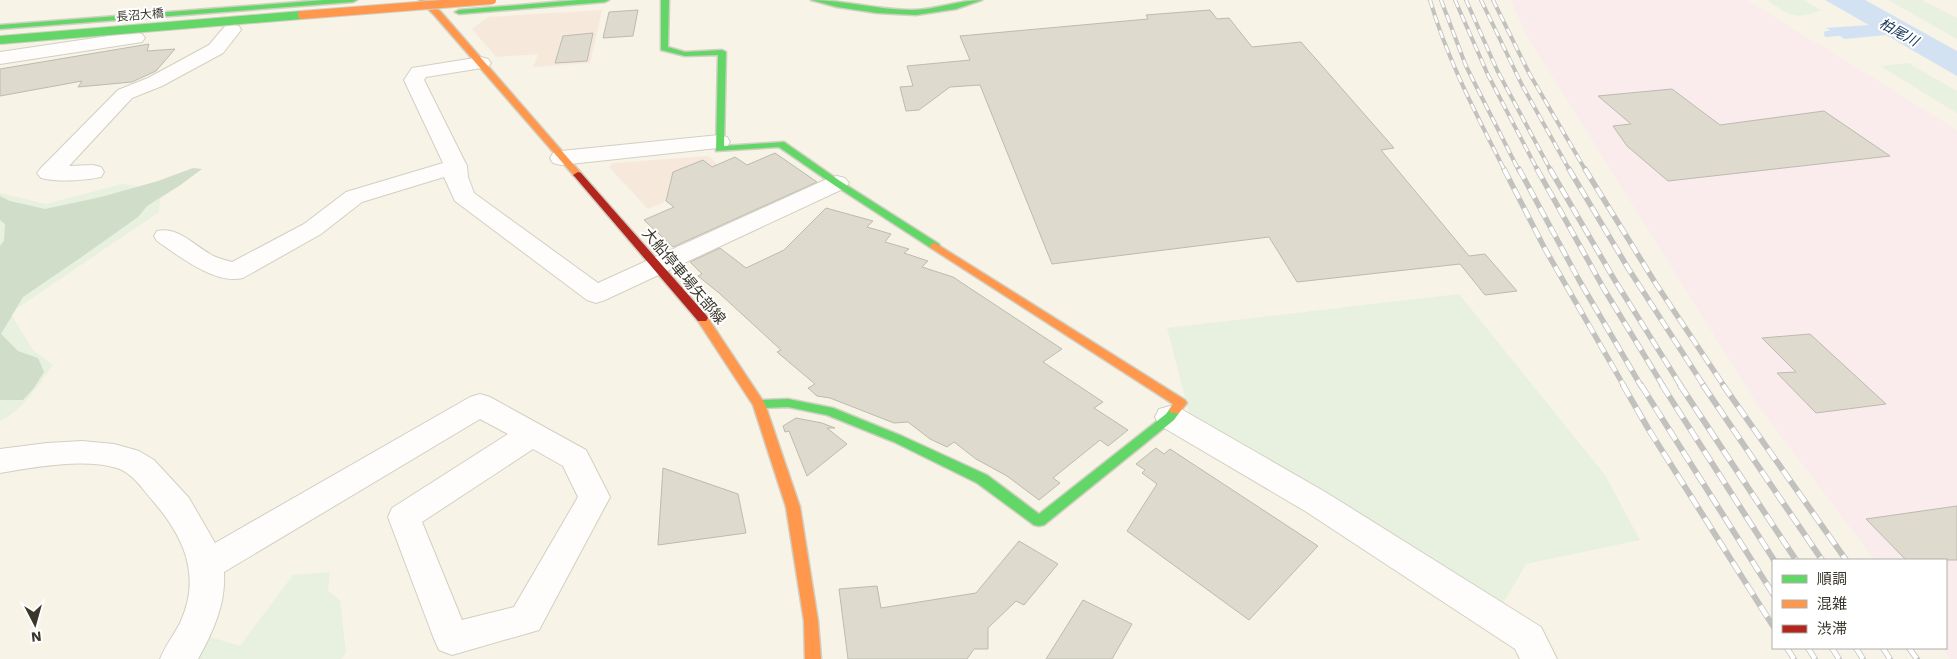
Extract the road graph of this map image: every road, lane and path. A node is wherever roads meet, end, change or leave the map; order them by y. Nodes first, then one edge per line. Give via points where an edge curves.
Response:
1 (353, 0) edge
2 (423, 0) edge
3 (492, 0) edge
4 (605, 0) edge
5 (664, 0) edge
6 (815, 0) edge
7 (978, 0) edge
8 (438, 14) junction
9 (0, 27) edge
10 (232, 30) junction
11 (0, 40) edge
12 (0, 58) edge
13 (481, 63) junction
14 (719, 142) junction
15 (560, 158) junction
16 (456, 166) junction
17 (94, 172) dead end
18 (837, 183) junction
19 (166, 236) dead end
20 (658, 267) junction
21 (759, 404) junction
22 (1170, 417) junction
23 (532, 434) junction
24 (0, 461) edge
25 (208, 566) junction
26 (178, 659) edge
27 (813, 659) edge
28 (1539, 659) edge

1 - 9 street
2 - 8 street, 大船停車場矢部線
3 - 11 street, 長沼大橋, bridge
4 - 8 street
5 - 14 street via 664,48 680,53 722,52
6 - 7 street via 873,12 917,15 952,10
8 - 10 street
8 - 13 street, 大船停車場矢部線
10 - 12 street via 112,40
10 - 17 street via 216,49 155,82 125,94 49,173
13 - 15 street, 大船停車場矢部線
13 - 16 street via 419,72 414,80
14 - 15 street
14 - 18 street via 719,149 782,144
15 - 20 street, 大船停車場矢部線
16 - 19 street via 354,196 344,208 293,241 234,272 203,261
16 - 20 street via 463,196 596,294
18 - 20 street
18 - 22 street via 1181,403
20 - 21 street, 大船停車場矢部線 via 705,322
21 - 22 street via 788,402 829,411 898,439 982,479 1039,521
21 - 27 street, 大船停車場矢部線 via 793,507 811,621
22 - 28 street via 1316,502 1528,638
23 - 23 street via 575,458 594,498 526,619 452,639 404,517
23 - 25 street via 480,405
24 - 25 street via 83,454 130,460 141,466 181,511
25 - 26 street via 204,611

